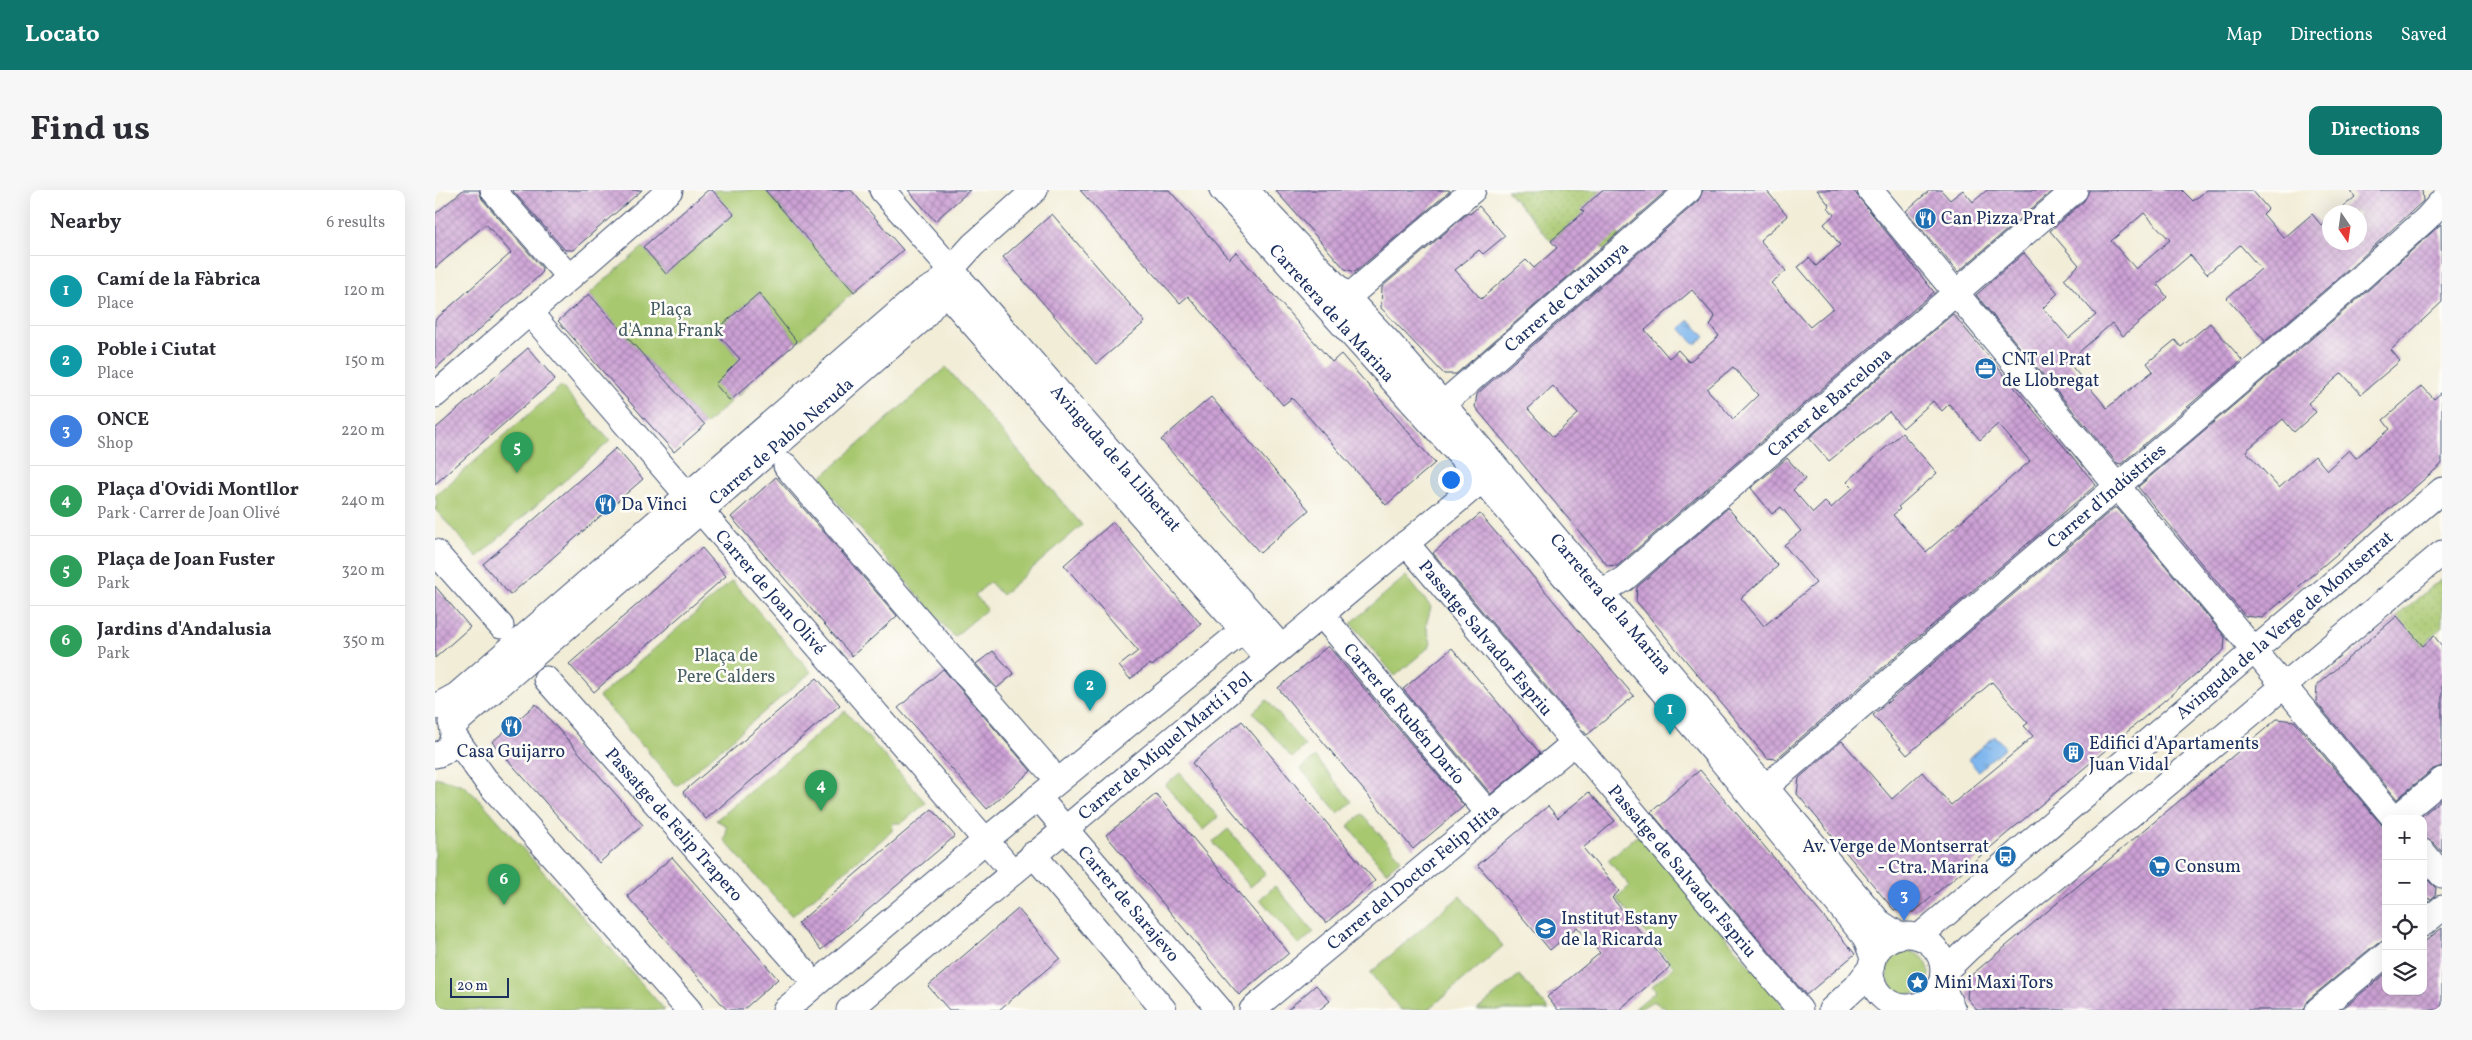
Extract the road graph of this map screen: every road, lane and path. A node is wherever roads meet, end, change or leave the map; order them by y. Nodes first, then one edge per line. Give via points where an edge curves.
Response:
1 (493, 190) edge
2 (670, 190) edge
3 (883, 190) edge
4 (1222, 190) edge
5 (1246, 190) edge
6 (1473, 190) edge
7 (1689, 190) edge
8 (2075, 190) edge
9 (1033, 191) edge
10 (1876, 192) edge
11 (2442, 201) edge
12 (945, 276) junction
13 (569, 277) junction
14 (1956, 293) junction
15 (1347, 298) junction
16 (529, 312) junction
17 (435, 395) edge
18 (1443, 404) junction
19 (1443, 435) junction
20 (785, 466) dead end
21 (1482, 480) junction
22 (2116, 486) junction
23 (2442, 490) edge
24 (694, 504) junction
25 (1407, 543) junction
26 (435, 552) edge
27 (2442, 553) edge
28 (1575, 588) junction
29 (1602, 591) junction
30 (1321, 614) junction
31 (1250, 625) junction
32 (501, 626) dead end
33 (2254, 650) junction
34 (1274, 653) junction
35 (546, 678) dead end
36 (2285, 686) junction
37 (435, 708) edge
38 (1569, 738) junction
39 (445, 743) edge
40 (1047, 768) dead end
41 (2442, 780) edge
42 (1766, 787) junction
43 (1039, 798) junction
44 (1489, 814) junction
45 (2392, 815) edge
46 (2400, 815) edge
47 (1065, 828) junction
48 (986, 840) junction
49 (1033, 854) junction
50 (2427, 857) edge
51 (1012, 871) junction
52 (2442, 875) edge
53 (2442, 908) edge
54 (2427, 921) edge
55 (1910, 936) junction
56 (2382, 957) edge
57 (1872, 963) junction
58 (803, 970) dead end
59 (1942, 978) junction
60 (1909, 1008) edge
61 (689, 1010) edge
62 (785, 1010) edge
63 (849, 1010) edge
64 (1164, 1010) edge
65 (1220, 1010) edge
66 (1252, 1010) edge
67 (1800, 1010) edge
68 (1831, 1010) edge
69 (1953, 1010) edge
70 (2318, 1010) edge

1 - 13 street
2 - 13 street
3 - 12 street, Avinguda de la Llibertat
4 - 19 street, Carretera de la Marina
5 - 15 street, Carretera de la Marina
6 - 15 street
7 - 18 street, Carrer de Catalunya
8 - 14 street, Carrer de Barcelona
9 - 12 street, Carrer de Pablo Neruda via 973,245
10 - 14 street
11 - 22 street, Carrer d'Indústries via 2357,282
12 - 24 street, Carrer de Pablo Neruda via 919,294
12 - 31 street, Avinguda de la Llibertat
13 - 16 street
14 - 22 street
14 - 29 street, Carrer de Barcelona via 1625,579
15 - 18 street, Carretera de la Marina
16 - 17 street
16 - 24 street, Carrer de Joan Olivé
18 - 19 street via 1438,417
18 - 29 street, Carretera de la Marina
19 - 21 street, Carretera de la Marina
20 - 40 street
21 - 25 street, Carrer de Miquel Martí i Pol
21 - 28 street, Carretera de la Marina
22 - 33 street
22 - 42 street, Carrer d'Indústries
23 - 33 street, Avinguda de la Verge de Montserrat
24 - 37 street, Carrer de Pablo Neruda via 457,695
24 - 39 street, Carrer de Pablo Neruda via 458,721
24 - 48 street, Carrer de Joan Olivé
25 - 30 street, Carrer de Miquel Martí i Pol
25 - 38 street, Passatge Salvador Espriu
26 - 32 street
27 - 36 street
28 - 29 street via 1594,593
28 - 57 street, Carretera de la Marina via 1865,937
29 - 42 street, Carretera de la Marina
30 - 34 street, Carrer de Miquel Martí i Pol
30 - 44 street, Carrer de Rubén Darío
31 - 34 street, Avinguda de la Llibertat
31 - 43 street
33 - 36 street
33 - 55 street, Avinguda de la Verge de Montserrat
34 - 47 street, Carrer de Miquel Martí i Pol
35 - 58 street, Passatge de Felip Trapero
36 - 45 street
36 - 59 street via 1964,952
37 - 39 street via 445,714
38 - 44 street, Carrer del Doctor Felip Hita
38 - 67 street, Passatge de Salvador Espriu
39 - 61 street via 485,779
41 - 46 street
42 - 55 street, Carretera de la Marina via 1879,922
43 - 47 street, Carrer de Sarajevo
43 - 48 street
44 - 66 street, Carrer del Doctor Felip Hita
47 - 49 street, Carrer de Miquel Martí i Pol
47 - 65 street, Carrer de Sarajevo
48 - 51 street, Carrer de Joan Olivé
48 - 62 street
49 - 51 street, Carrer de Miquel Martí i Pol
49 - 64 street
50 - 52 street
51 - 63 street, Carrer de Miquel Martí i Pol
53 - 54 street
55 - 57 street via 1884,944
55 - 59 street via 1934,947 1939,955
56 - 70 street
57 - 60 street via 1871,977 1879,993 1886,1000
57 - 68 street via 1857,987
59 - 60 street via 1930,998
59 - 69 street

